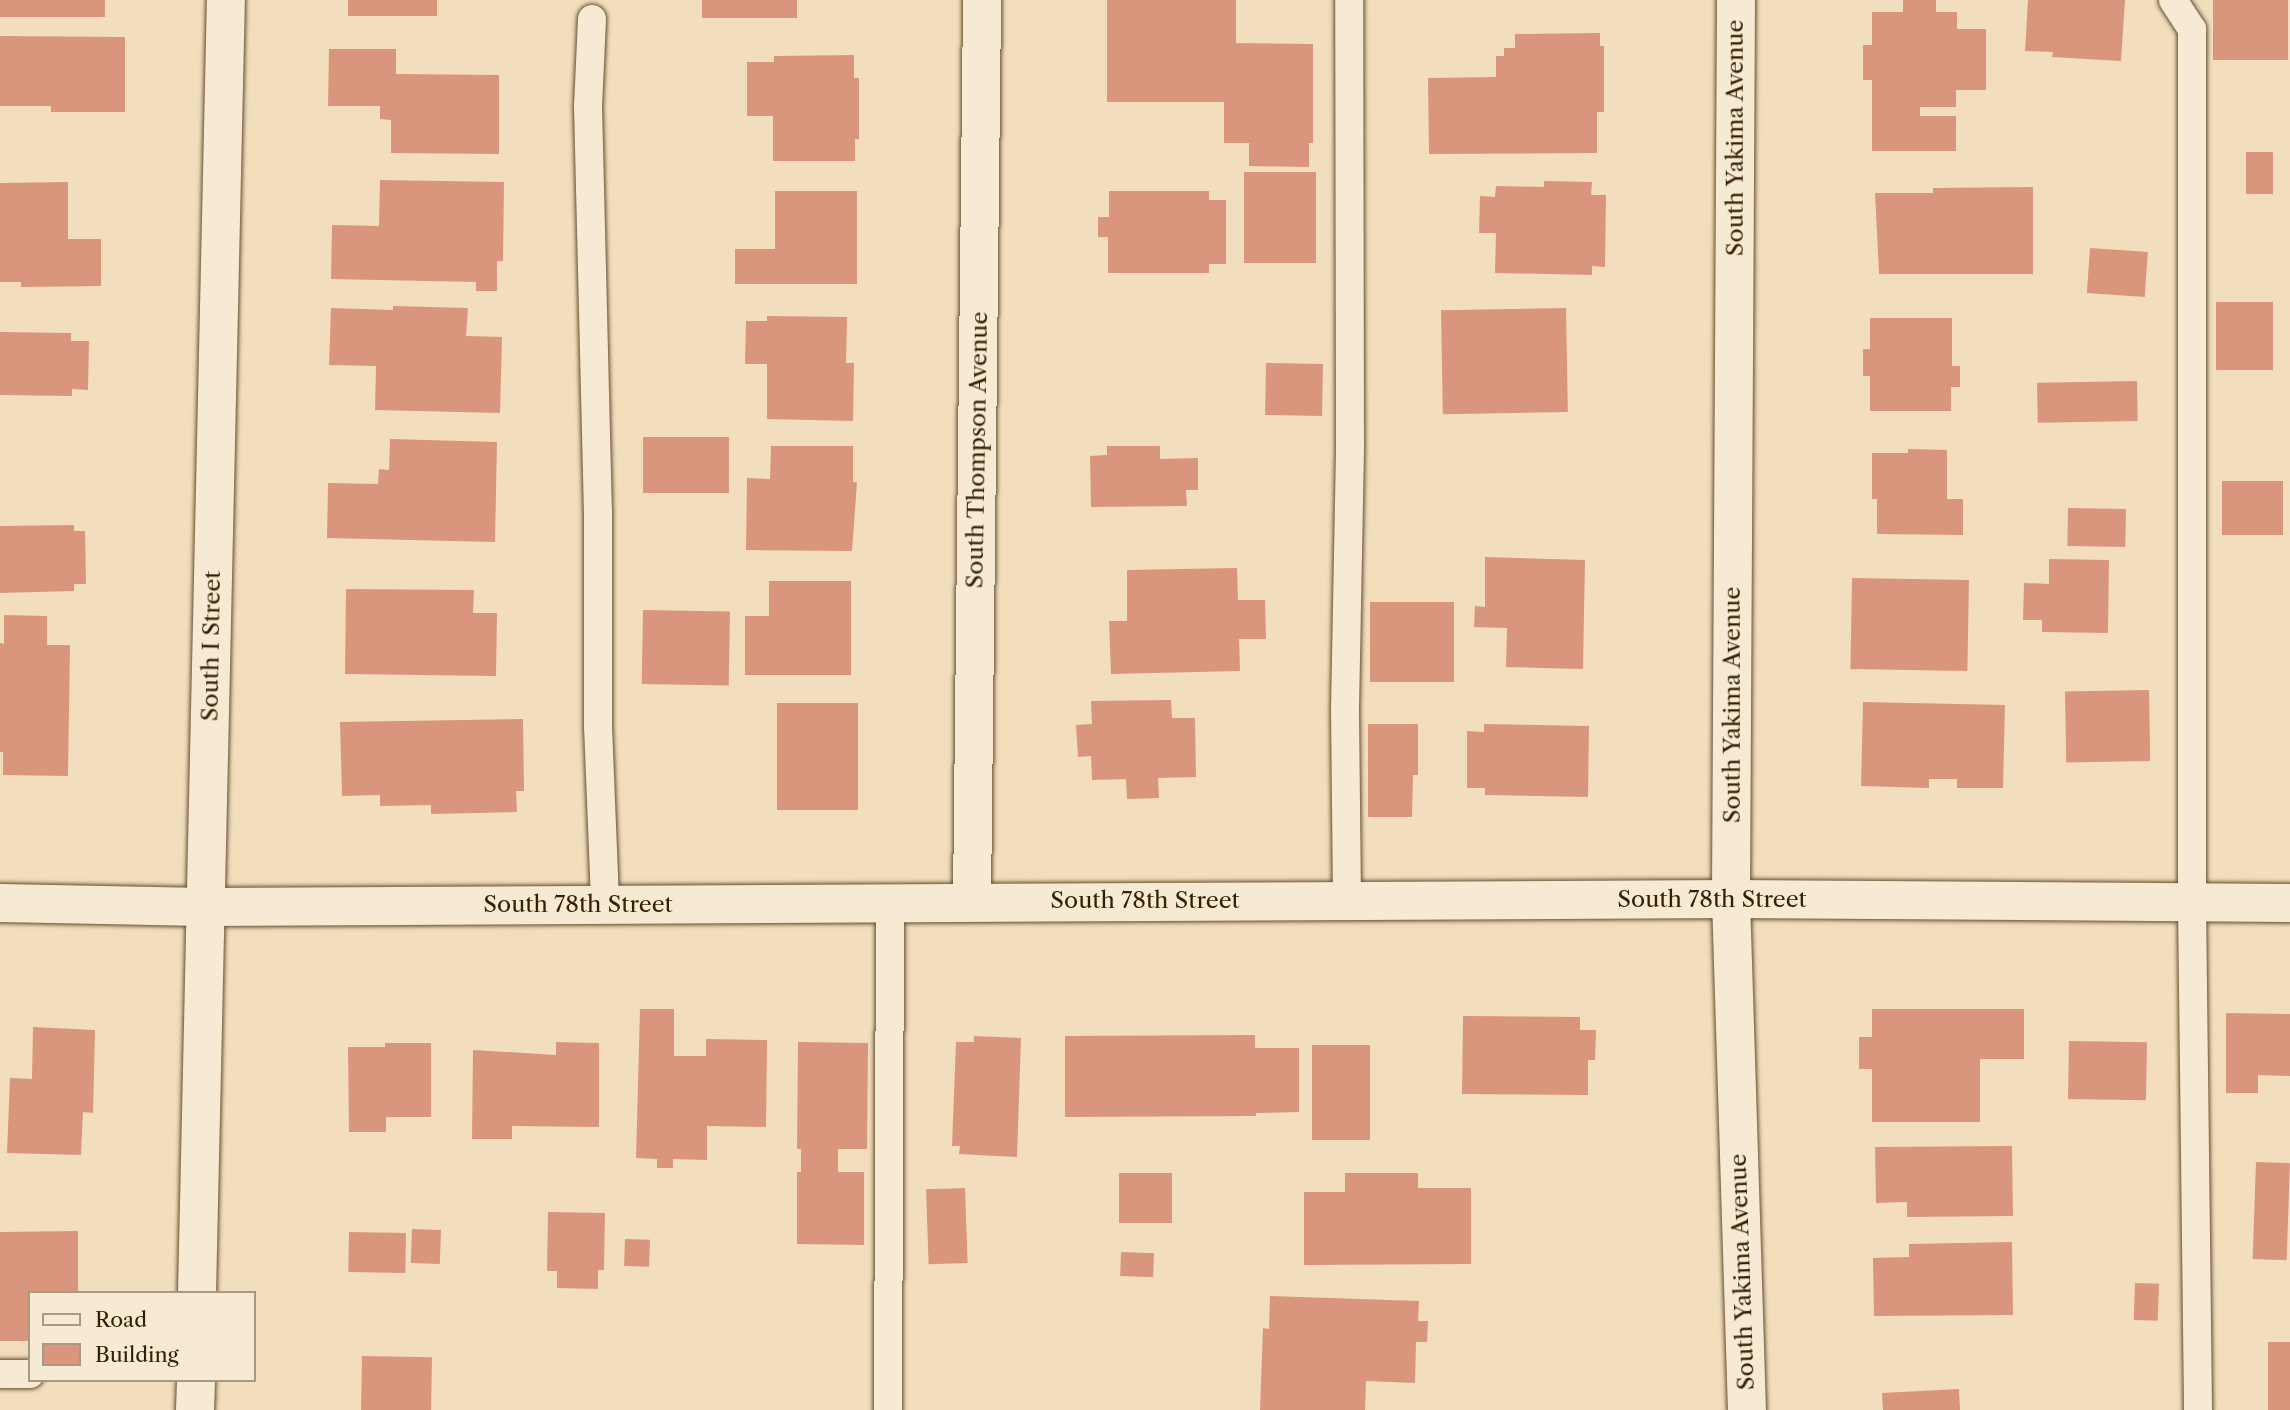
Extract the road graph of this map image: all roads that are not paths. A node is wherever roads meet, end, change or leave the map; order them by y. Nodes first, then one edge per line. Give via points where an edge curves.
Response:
1 (226, 0) edge
2 (982, 0) edge
3 (1349, 0) edge
4 (1736, 0) edge
5 (2173, 0) edge
6 (592, 19) dead end
7 (1731, 899) junction
8 (1347, 900) junction
9 (972, 901) junction
10 (890, 902) junction
11 (2192, 902) junction
12 (0, 903) edge
13 (605, 903) junction
14 (2290, 903) edge
15 (205, 907) junction
16 (197, 1291) edge
17 (0, 1374) edge
18 (28, 1374) edge
19 (195, 1382) edge
20 (195, 1410) edge
21 (888, 1410) edge
22 (1747, 1410) edge
23 (2198, 1410) edge

1 - 15 street, South I Street
2 - 9 street, South Thompson Avenue
3 - 8 lane
4 - 7 street, South Yakima Avenue
5 - 11 lane via 2192,29
6 - 13 lane via 588,106
7 - 8 street, South 78th Street
7 - 11 street, South 78th Street
7 - 22 street, South Yakima Avenue
8 - 9 street, South 78th Street
9 - 10 street, South 78th Street
10 - 13 street, South 78th Street
10 - 21 lane
11 - 14 street, South 78th Street
11 - 23 lane
12 - 15 street, South 78th Street
13 - 15 street, South 78th Street
15 - 16 street, South I Street
17 - 18 lane
19 - 20 street

